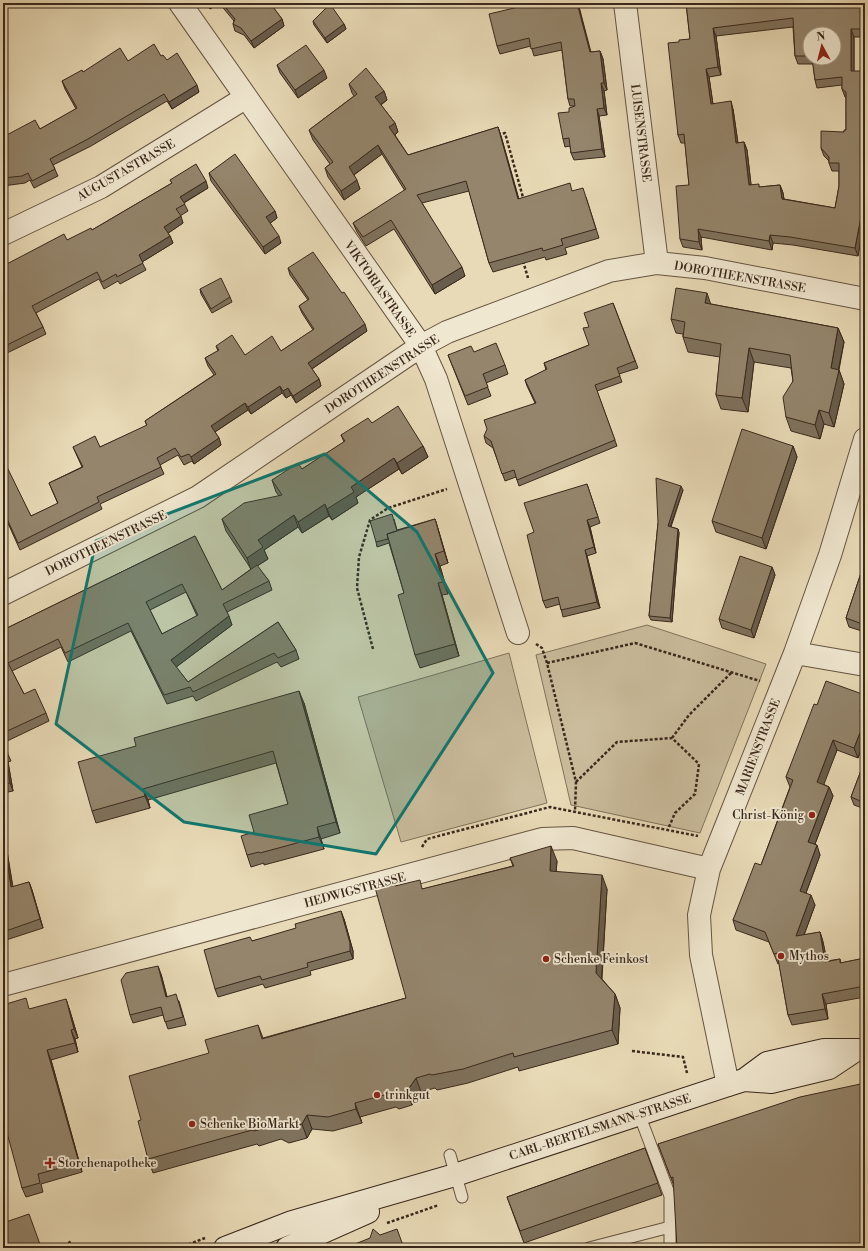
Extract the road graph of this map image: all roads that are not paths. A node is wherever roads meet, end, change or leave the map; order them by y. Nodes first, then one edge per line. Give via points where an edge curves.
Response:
1 (180, 3) edge
2 (625, 3) edge
3 (245, 98) junction
4 (3, 234) edge
5 (657, 263) junction
6 (865, 299) edge
7 (421, 346) junction
8 (865, 439) edge
9 (3, 594) edge
10 (518, 633) road end
11 (795, 653) junction
12 (865, 665) edge
13 (709, 869) junction
14 (3, 985) edge
15 (861, 1049) edge
16 (736, 1083) junction
17 (639, 1114) junction
18 (453, 1165) junction
19 (462, 1197) dead end
20 (670, 1227) junction
21 (225, 1248) edge
22 (287, 1248) edge
23 (589, 1248) edge
24 (670, 1248) edge

1 - 3 street, VIKTORIASTRASSE
2 - 5 street, LUISENSTRASSE
3 - 4 street, AUGUSTASTRASSE via 101,187
3 - 7 street, VIKTORIASTRASSE
5 - 6 street, DOROTHEENSTRASSE via 705,268
5 - 7 street, DOROTHEENSTRASSE via 609,271 447,332
7 - 9 street, DOROTHEENSTRASSE via 198,497
7 - 10 street, VIKTORIASTRASSE via 436,379
8 - 11 street, MARIENSTRASSE via 830,555
11 - 12 street
11 - 13 street, MARIENSTRASSE
13 - 14 street, HEDWIGSTRASSE via 574,838 542,839
13 - 16 street, MARIENSTRASSE via 699,916 701,955
15 - 16 street, CARL-BERTELSMANN-STRASSE via 829,1068 771,1082
16 - 17 street, CARL-BERTELSMANN-STRASSE
17 - 18 street, CARL-BERTELSMANN-STRASSE
17 - 20 lane via 670,1196
18 - 19 lane
18 - 21 street, CARL-BERTELSMANN-STRASSE
18 - 22 street, CARL-BERTELSMANN-STRASSE
20 - 23 lane
20 - 24 lane

